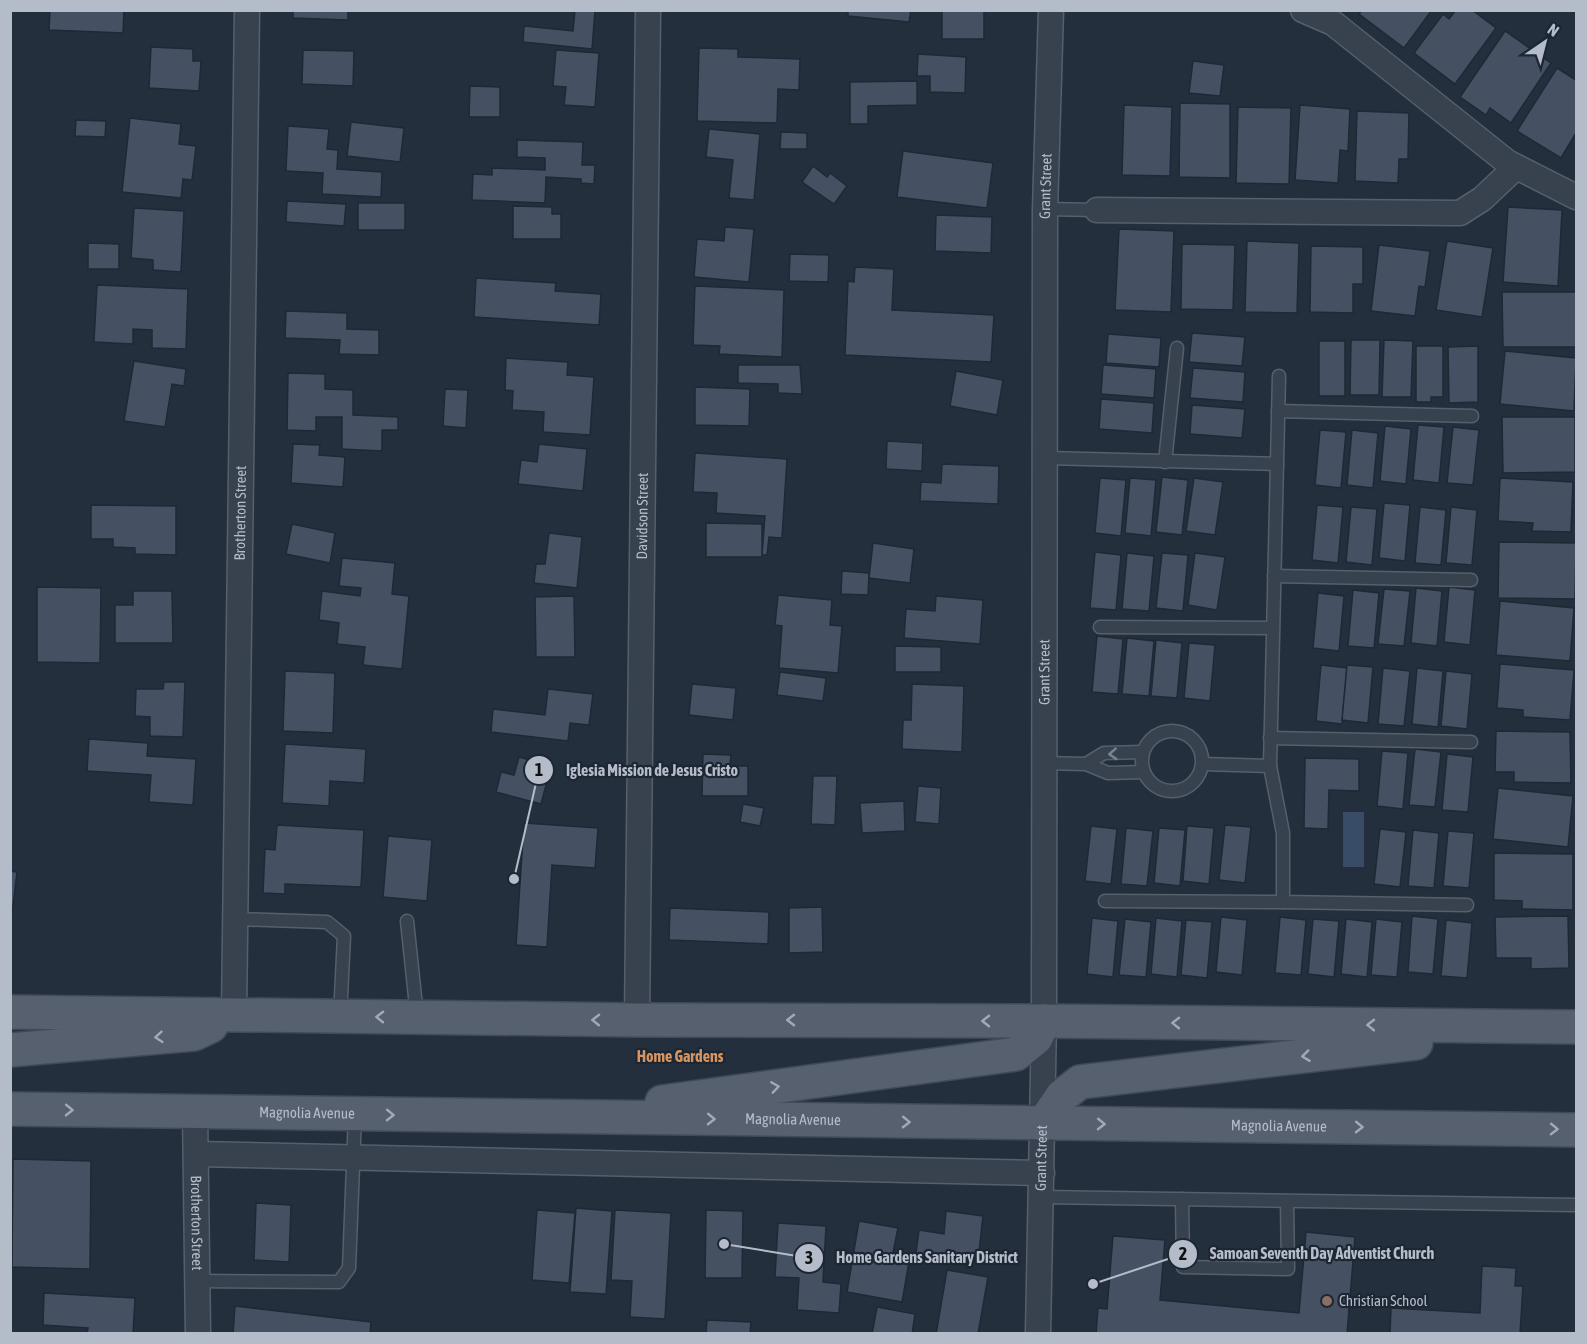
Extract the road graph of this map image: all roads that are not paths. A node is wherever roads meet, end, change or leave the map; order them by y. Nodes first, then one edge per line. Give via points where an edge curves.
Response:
1 (247, 10) edge
2 (648, 10) edge
3 (1051, 10) edge
4 (1303, 10) edge
5 (1516, 167) junction
6 (1576, 197) edge
7 (1046, 209) junction
8 (1097, 210) joint
9 (1177, 348) dead end
10 (1279, 376) dead end
11 (1278, 411) junction
12 (1472, 416) dead end
13 (1046, 458) junction
14 (1165, 462) junction
15 (1277, 464) junction
16 (1274, 576) junction
17 (1470, 580) dead end
18 (1100, 627) dead end
19 (1273, 628) junction
20 (1270, 738) junction
21 (1471, 742) dead end
22 (1143, 752) junction
23 (1043, 763) junction
24 (1086, 764) junction
25 (1203, 764) junction
26 (1270, 766) junction
27 (1144, 772) junction
28 (1105, 901) dead end
29 (1283, 902) junction
30 (1467, 905) dead end
31 (235, 919) junction
32 (407, 921) dead end
33 (10, 1011) edge
34 (234, 1014) junction
35 (340, 1016) junction
36 (417, 1017) junction
37 (637, 1020) junction
38 (1044, 1021) junction
39 (1564, 1027) edge
40 (10, 1050) edge
41 (10, 1109) edge
42 (195, 1112) junction
43 (355, 1114) junction
44 (551, 1117) junction
45 (1043, 1124) junction
46 (1576, 1130) edge
47 (196, 1154) junction
48 (353, 1157) junction
49 (1042, 1173) junction
50 (1041, 1197) junction
51 (1182, 1199) junction
52 (1287, 1201) junction
53 (1576, 1205) edge
54 (197, 1281) junction
55 (198, 1334) edge
56 (1038, 1334) edge

1 - 31 street, Brotherton Street
2 - 37 street, Davidson Street
3 - 7 street, Grant Street
4 - 5 street via 1333,23
5 - 6 street
5 - 8 street via 1482,199 1460,213
7 - 8 lane
7 - 13 street, Grant Street
9 - 14 lane
10 - 11 lane
11 - 12 lane
11 - 15 lane
13 - 14 lane
13 - 23 street, Grant Street
14 - 15 lane
15 - 16 lane
16 - 17 lane
16 - 19 lane
18 - 19 lane
19 - 20 lane
20 - 21 lane
20 - 26 lane
22 -> 24 lane via 1104,753
22 - 25 lane via 1155,736 1173,731 1198,745
22 - 27 lane
23 - 24 lane
23 - 38 street, Grant Street
24 - 27 lane via 1108,773
25 - 26 lane
25 - 27 lane via 1195,782 1176,792 1157,788
26 - 29 lane via 1283,833
28 - 29 lane
29 - 30 lane
31 - 34 street, Brotherton Street
31 - 35 lane via 327,922 344,936
32 - 36 lane
33 - 34 main road
34 - 35 main road
34 -> 40 main road via 194,1034
36 -> 35 main road
37 -> 36 main road
38 -> 37 main road
39 -> 38 main road
44 -> 38 main road via 1016,1054 1036,1038
38 - 45 street, Grant Street
39 -> 45 main road via 1080,1082 1062,1096
41 -> 42 main road, Magnolia Avenue
42 - 43 main road, Magnolia Avenue
42 - 47 street, Brotherton Street
43 -> 44 main road, Magnolia Avenue
43 - 48 lane
44 -> 45 main road, Magnolia Avenue
45 -> 46 main road, Magnolia Avenue
45 - 49 street, Grant Street
47 - 48 street
47 - 54 street, Brotherton Street
48 - 49 street
48 - 54 lane via 349,1268 339,1282
49 - 50 street, Grant Street
50 - 51 lane
50 - 56 street, Grant Street
51 - 52 lane
51 - 52 lane via 1183,1267 1288,1269
52 - 53 lane
54 - 55 street, Brotherton Street

